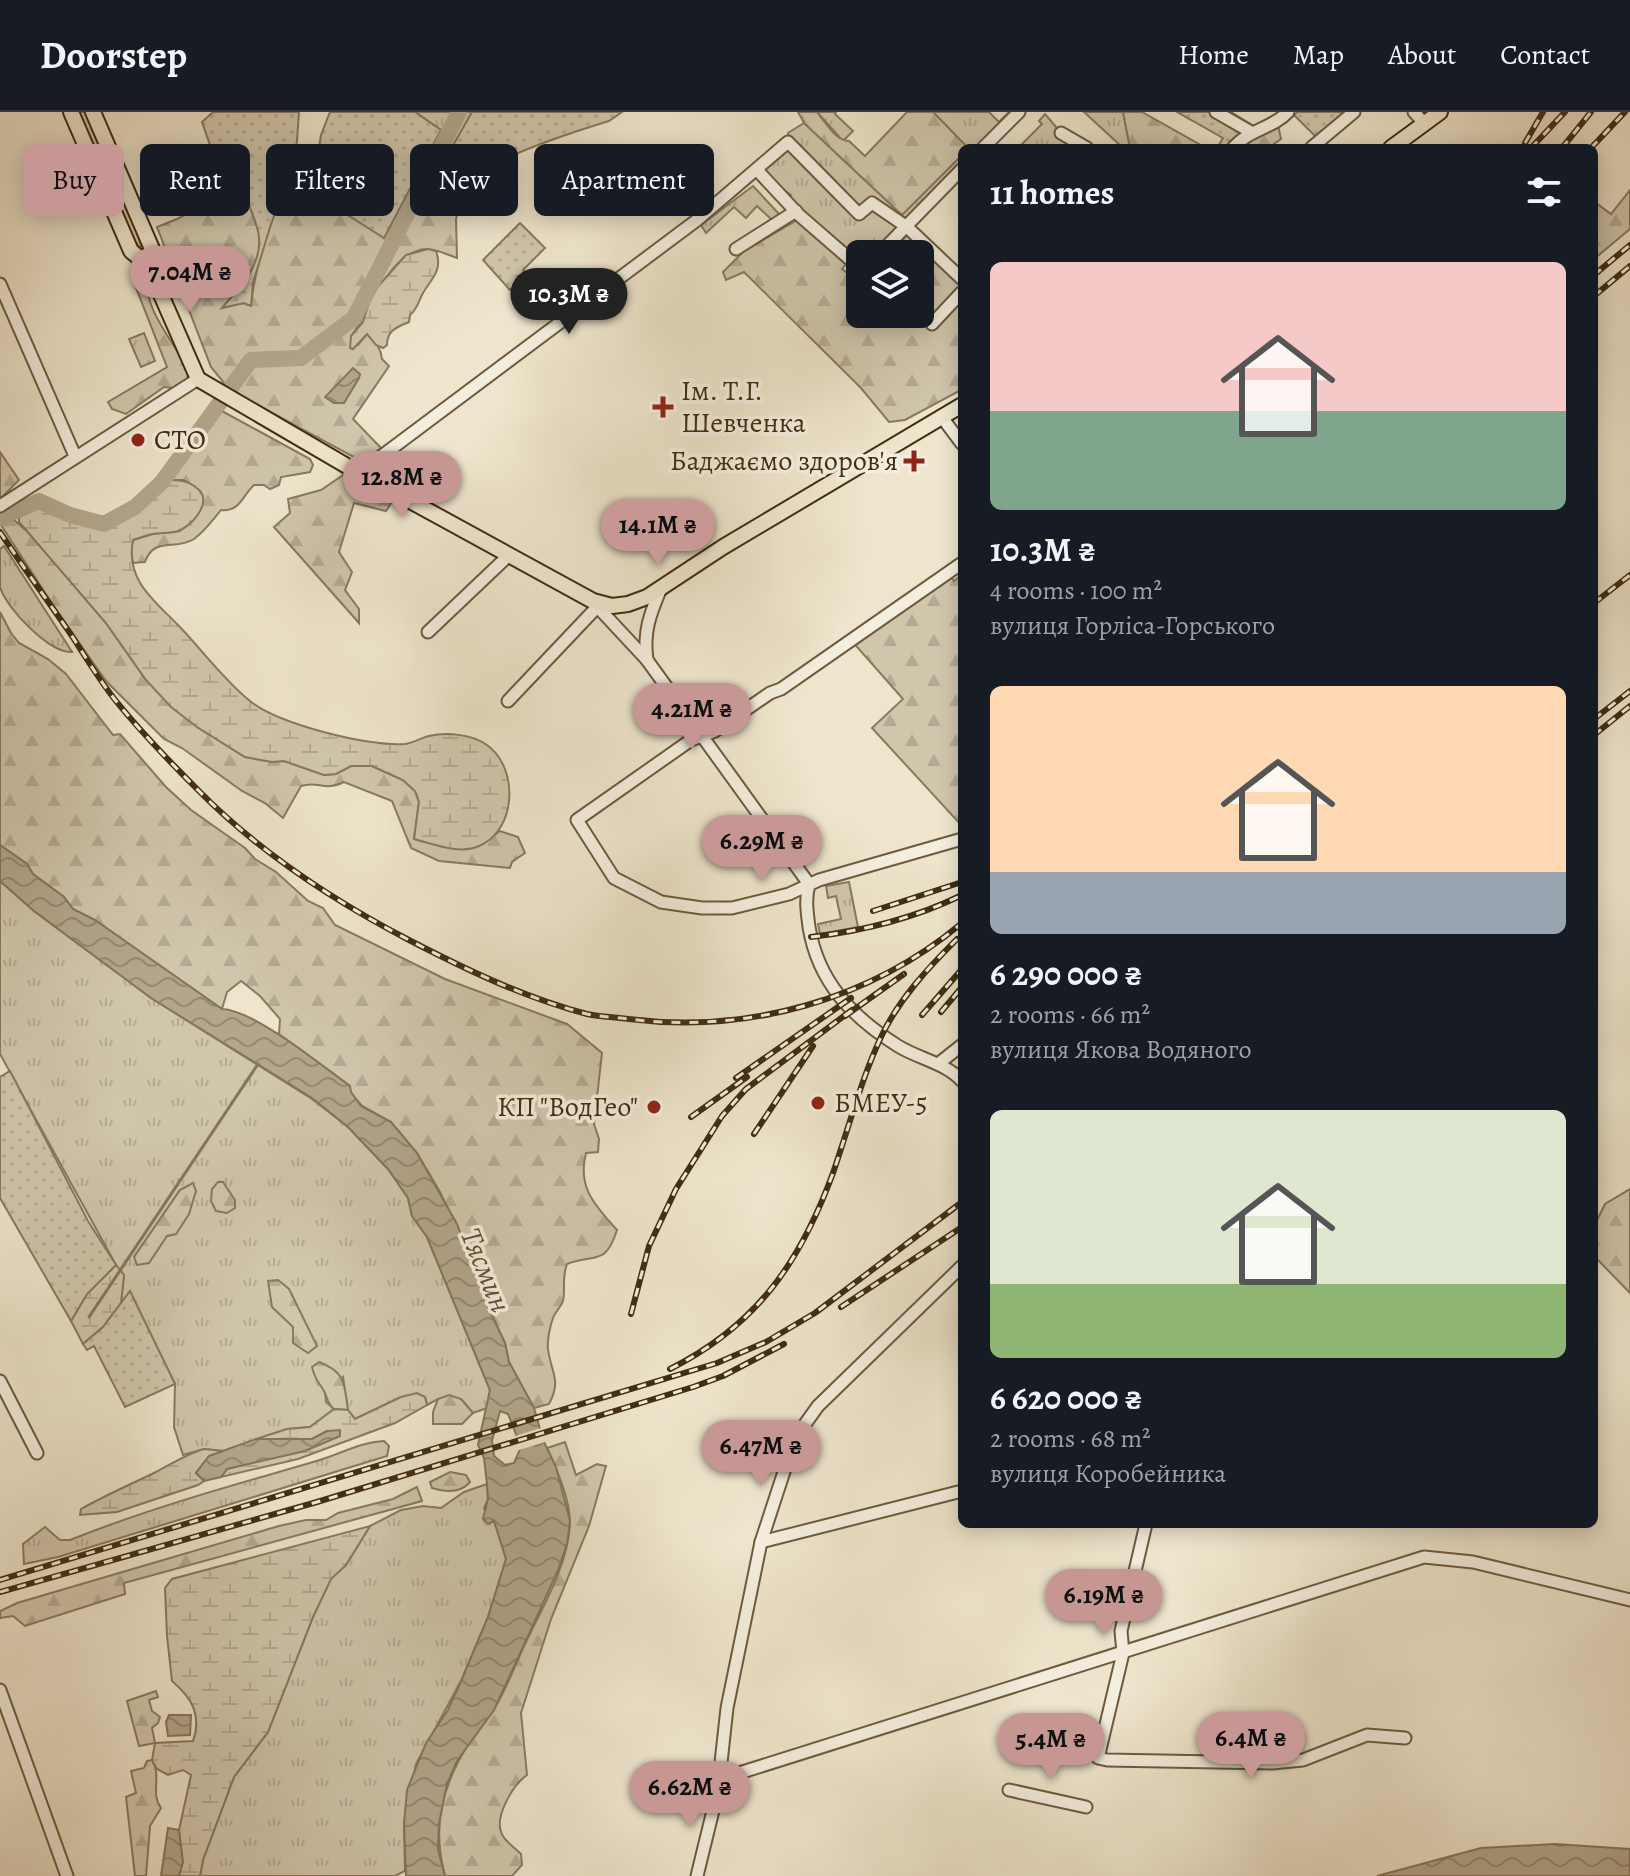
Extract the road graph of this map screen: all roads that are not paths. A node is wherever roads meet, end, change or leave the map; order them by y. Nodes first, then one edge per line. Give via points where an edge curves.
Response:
1 (71, 112) edge
2 (93, 112) edge
3 (1019, 112) edge
4 (1216, 112) edge
5 (1288, 112) edge
6 (1354, 112) edge
7 (1440, 112) edge
8 (1419, 117) edge
9 (1251, 132) junction
10 (1061, 133) dead end
11 (987, 144) edge
12 (1080, 144) edge
13 (1238, 144) edge
14 (1316, 144) edge
15 (1395, 144) edge
16 (757, 170) junction
17 (958, 173) edge
18 (796, 211) junction
19 (907, 227) junction
20 (894, 240) edge
21 (736, 249) dead end
22 (846, 256) edge
23 (148, 265) junction
24 (958, 275) edge
25 (0, 284) edge
26 (958, 296) edge
27 (934, 322) edge
28 (198, 379) junction
29 (958, 407) edge
30 (941, 416) junction
31 (958, 439) edge
32 (75, 456) junction
33 (359, 473) junction
34 (0, 506) edge
35 (508, 556) junction
36 (958, 566) edge
37 (661, 587) junction
38 (595, 604) junction
39 (428, 632) dead end
40 (647, 660) junction
41 (508, 701) dead end
42 (703, 736) junction
43 (958, 840) edge
44 (809, 884) junction
45 (958, 1048) edge
46 (938, 1064) junction
47 (958, 1077) edge
48 (958, 1270) edge
49 (0, 1381) edge
50 (37, 1453) dead end
51 (958, 1492) edge
52 (1145, 1528) edge
53 (761, 1542) junction
54 (1630, 1600) edge
55 (1123, 1653) junction
56 (0, 1690) edge
57 (1405, 1738) dead end
58 (718, 1790) junction
59 (1009, 1790) dead end
60 (1086, 1807) dead end
61 (67, 1876) edge
62 (697, 1876) edge

1 - 23 main road via 131,251
2 - 23 main road via 152,249
3 - 11 street
4 - 9 street
5 - 9 street
6 - 14 street
7 - 8 main road
8 - 15 main road
9 - 13 street
10 - 12 street
16 - 18 street
16 - 19 street via 788,142 859,214 872,203
16 - 33 street
17 - 19 street
18 - 21 street
18 - 22 street
19 - 20 street
19 - 24 street
23 - 28 main road
25 - 32 street
26 - 27 street
28 - 32 street
28 - 33 main road
29 - 30 main road
30 - 31 street
30 - 37 main road
32 - 34 street
33 - 35 main road
35 - 38 main road
35 - 39 street
36 - 42 street via 781,689
37 - 38 main road via 628,604
37 - 40 street via 644,637
38 - 40 street
38 - 41 street
40 - 42 street
42 - 44 street
42 - 44 street via 577,820 614,878 661,902 702,908 732,908
43 - 44 street
44 - 46 street via 805,900 811,937 819,967 830,983 883,1035
45 - 46 street
46 - 47 street
48 - 53 street via 818,1406 795,1438
49 - 50 street
51 - 53 street
52 - 55 street via 1121,1631
53 - 58 street via 727,1708
54 - 55 street via 1473,1562 1424,1557
55 - 57 street via 1098,1758 1272,1763 1303,1760 1367,1735
55 - 58 street via 736,1774
56 - 61 street
58 - 62 street
59 - 60 street

